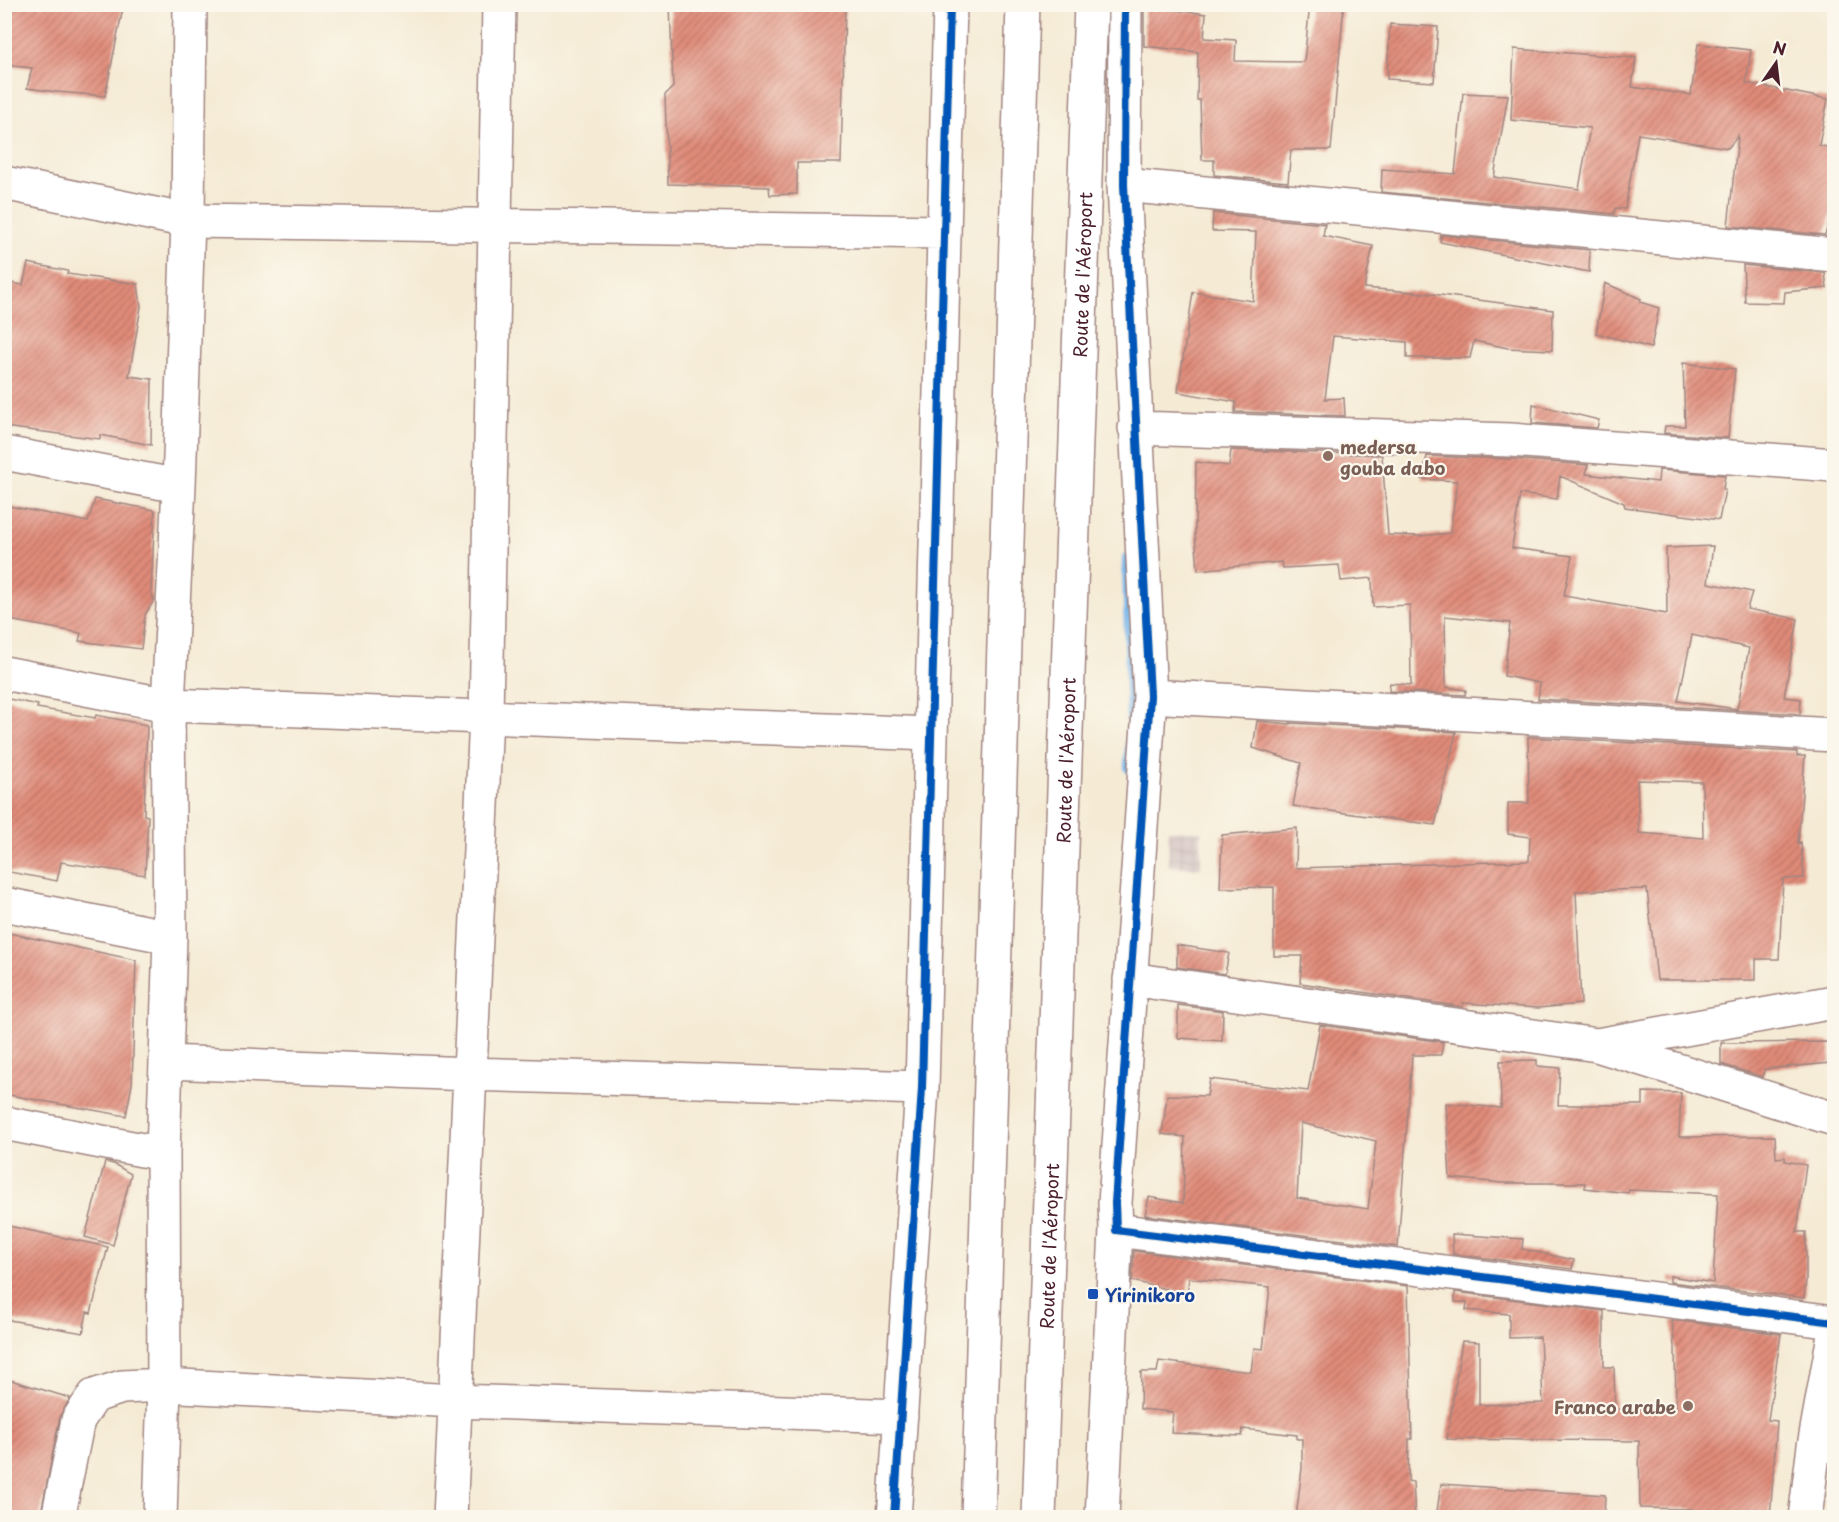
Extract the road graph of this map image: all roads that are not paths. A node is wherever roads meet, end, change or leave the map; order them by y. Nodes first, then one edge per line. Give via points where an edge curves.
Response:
1 (190, 4) edge
2 (499, 4) edge
3 (950, 4) edge
4 (1023, 4) edge
5 (1091, 4) edge
6 (1125, 4) edge
7 (4, 183) edge
8 (1124, 185) junction
9 (188, 221) junction
10 (495, 224) junction
11 (944, 232) junction
12 (1834, 255) edge
13 (1135, 428) junction
14 (4, 453) edge
15 (1834, 465) edge
16 (179, 486) junction
17 (4, 673) edge
18 (1150, 696) junction
19 (168, 705) junction
20 (486, 716) junction
21 (931, 734) junction
22 (1834, 735) edge
23 (4, 904) edge
24 (170, 938) junction
25 (1130, 979) junction
26 (1834, 1002) edge
27 (1597, 1045) junction
28 (166, 1062) junction
29 (470, 1074) junction
30 (922, 1088) junction
31 (1834, 1119) edge
32 (4, 1123) edge
33 (162, 1154) junction
34 (1116, 1230) junction
35 (1834, 1322) edge
36 (1834, 1335) edge
37 (164, 1385) junction
38 (455, 1401) junction
39 (901, 1416) junction
40 (1824, 1449) edge
41 (58, 1518) edge
42 (160, 1518) edge
43 (450, 1518) edge
44 (894, 1518) edge
45 (978, 1518) edge
46 (1039, 1518) edge
47 (1102, 1518) edge
48 (1805, 1518) edge

1 - 9 main road
2 - 10 main road
3 - 11 main road
4 - 45 main road
5 - 46 main road, Route de l'Aéroport
6 - 8 main road
7 - 9 main road
8 - 12 main road
8 - 13 main road
9 - 10 main road
9 - 16 main road
10 - 11 main road
10 - 20 main road
11 - 21 main road
13 - 15 main road via 1511,440
13 - 18 main road
14 - 16 main road
16 - 19 main road
17 - 19 main road
18 - 22 main road
18 - 25 main road
19 - 20 main road
19 - 24 main road
20 - 21 main road
20 - 29 main road
21 - 30 main road
23 - 24 main road
24 - 28 main road
25 - 27 main road
25 - 34 main road
26 - 27 main road
27 - 31 main road
28 - 29 main road
28 - 33 main road
29 - 30 main road
29 - 38 main road
30 - 39 main road
32 - 33 main road
33 - 37 main road
34 - 35 main road
34 - 47 main road
36 - 40 main road
37 - 38 main road
37 - 41 main road via 122,1387 94,1396 78,1420
37 - 42 main road
38 - 39 main road
38 - 43 main road
39 - 44 main road
40 - 48 main road

